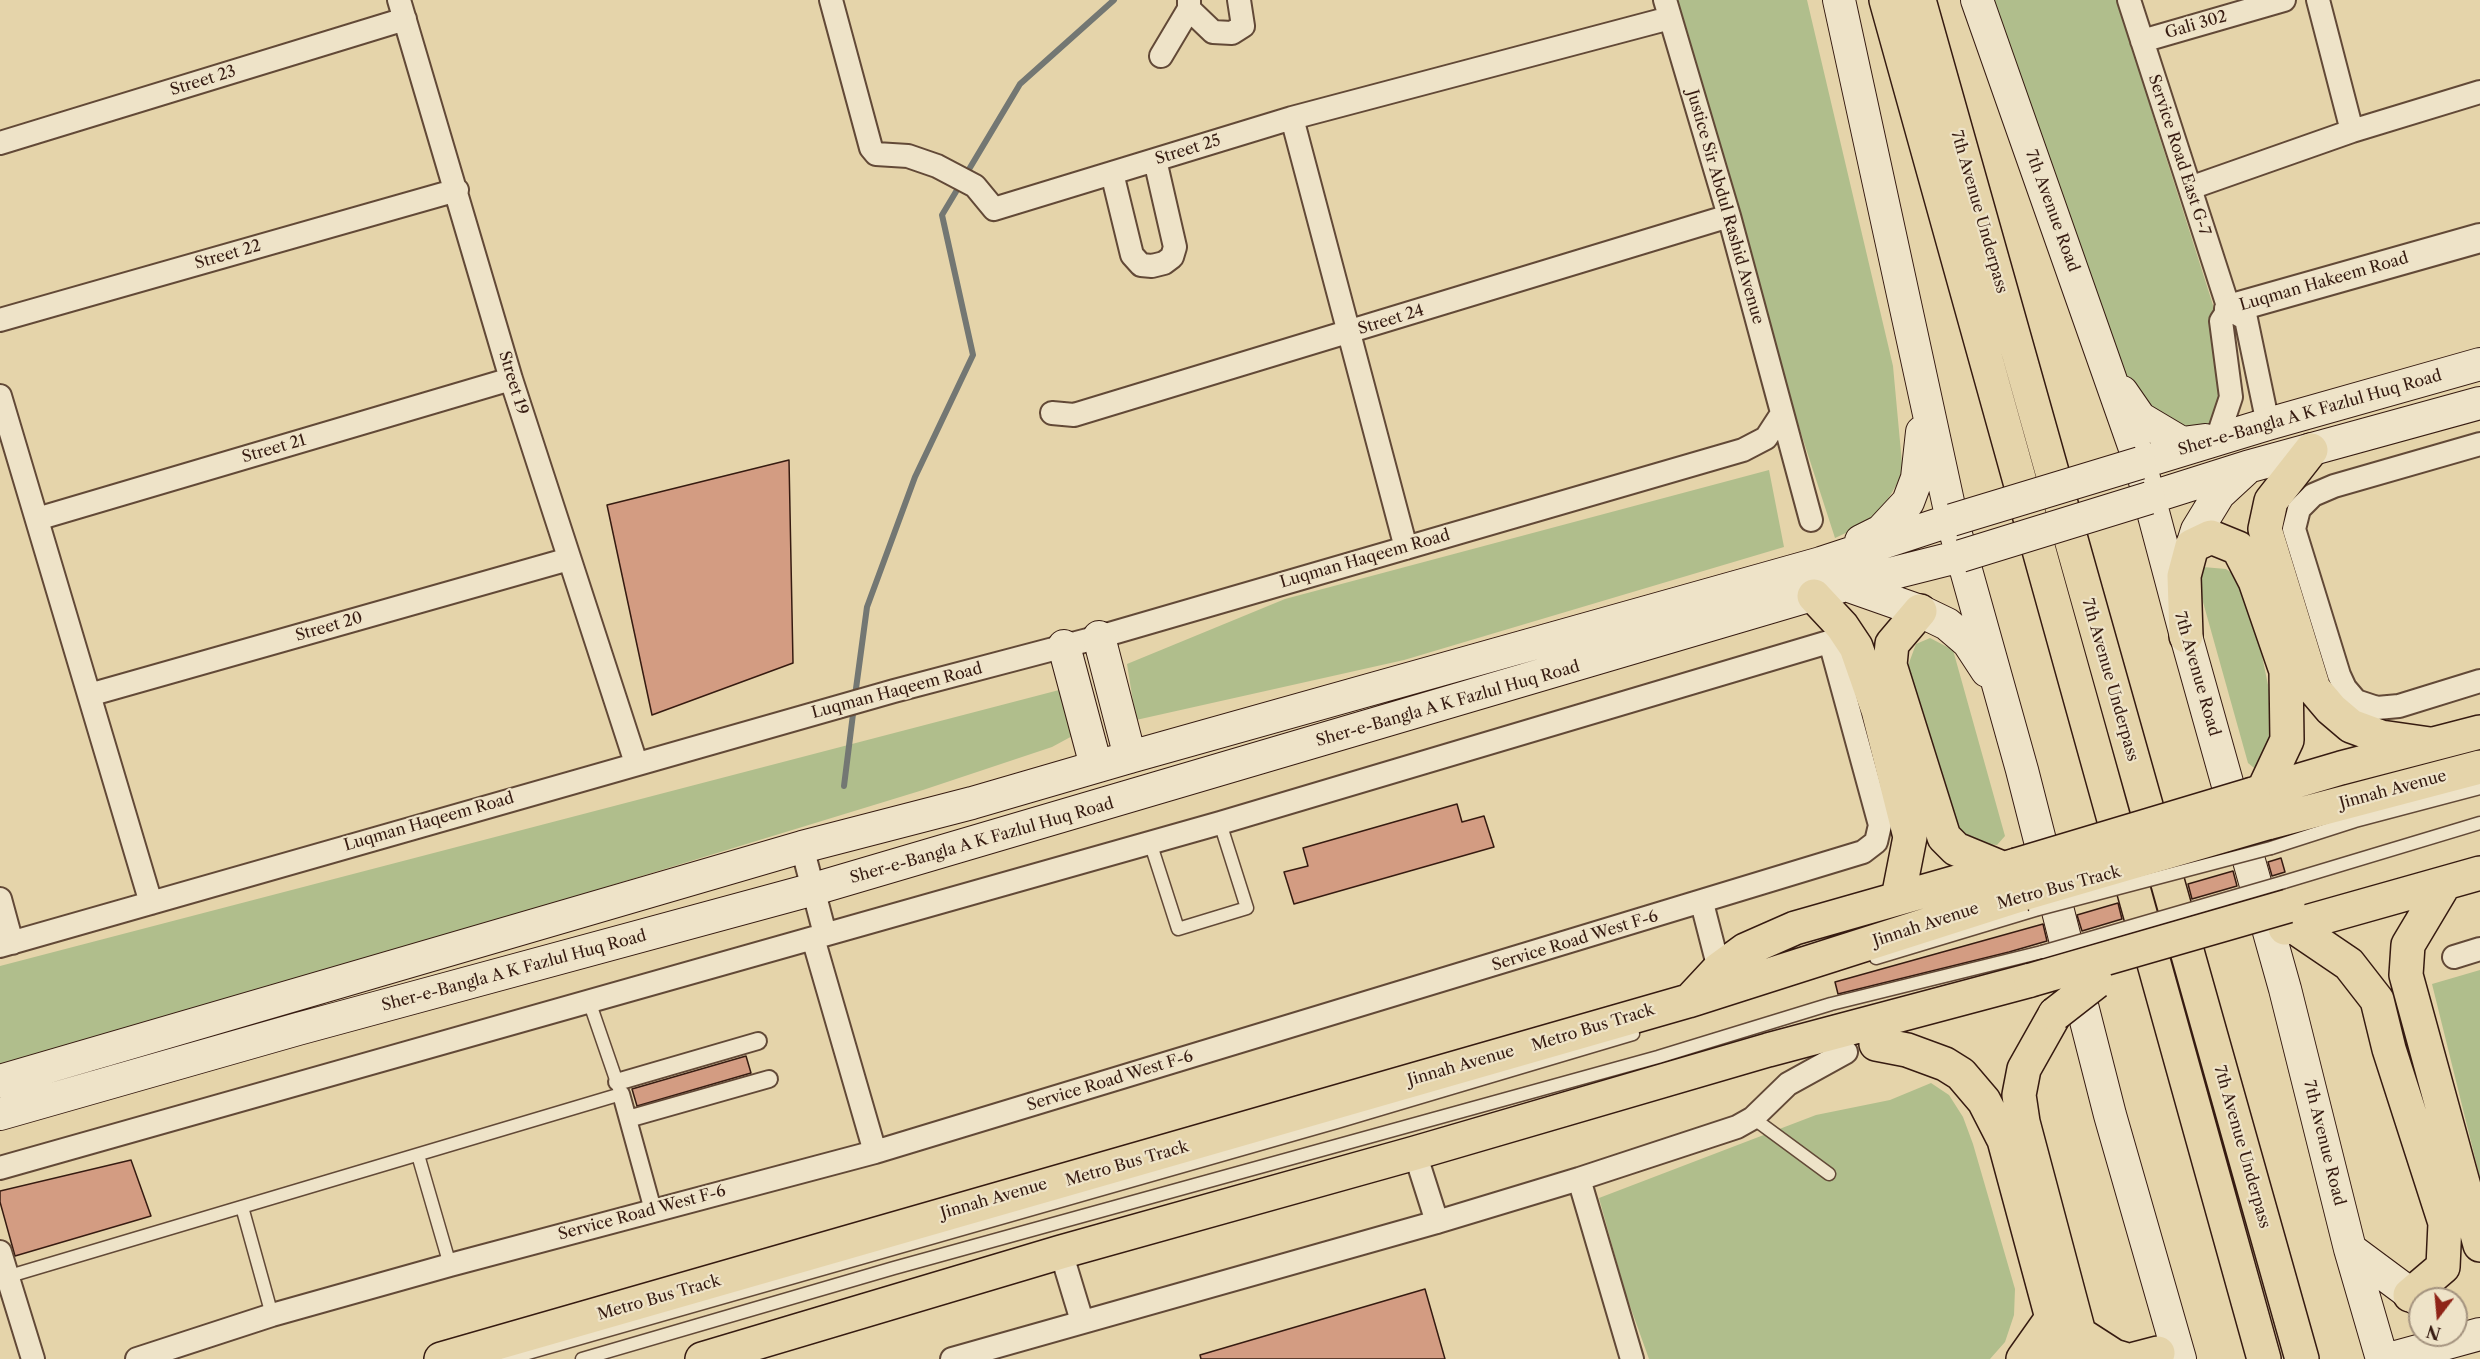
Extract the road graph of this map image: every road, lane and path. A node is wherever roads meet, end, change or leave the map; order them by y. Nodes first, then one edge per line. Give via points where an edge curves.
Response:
1 (831, 0) edge
2 (1239, 0) edge
3 (1839, 0) edge
4 (1886, 0) edge
5 (1919, 0) edge
6 (1977, 0) edge
7 (2130, 0) edge
8 (2284, 0) edge
9 (2318, 0) edge
10 (1189, 4) edge
11 (1668, 9) edge
12 (402, 10) edge
13 (2142, 41) junction
14 (1161, 56) dead end
15 (2480, 92) edge
16 (1292, 118) junction
17 (2352, 130) junction
18 (0, 143) edge
19 (1155, 160) junction
20 (1112, 173) junction
21 (2190, 188) junction
22 (457, 190) junction
23 (1729, 216) junction
24 (2480, 238) edge
25 (2229, 309) junction
26 (0, 320) edge
27 (1347, 334) junction
28 (2480, 364) edge
29 (2110, 374) junction
30 (511, 379) junction
31 (1922, 388) junction
32 (0, 396) edge
33 (2480, 403) edge
34 (1052, 413) dead end
35 (1781, 415) junction
36 (2268, 424) junction
37 (2217, 439) junction
38 (2480, 444) edge
39 (2311, 450) junction
40 (2140, 463) junction
41 (2247, 467) junction
42 (2149, 498) junction
43 (37, 519) junction
44 (1811, 520) dead end
45 (1952, 520) junction
46 (2192, 546) junction
47 (1406, 548) junction
48 (1961, 555) junction
49 (569, 559) junction
50 (1821, 563) junction
51 (1846, 585) junction
52 (1814, 596) junction
53 (1920, 611) junction
54 (1837, 633) junction
55 (2186, 636) junction
56 (1099, 637) junction
57 (1064, 646) junction
58 (2480, 681) edge
59 (2000, 692) junction
60 (89, 695) junction
61 (2480, 732) edge
62 (2430, 744) junction
63 (1130, 756) junction
64 (636, 764) junction
65 (1096, 766) junction
66 (2480, 767) edge
67 (2480, 788) edge
68 (2264, 814) junction
69 (1220, 823) junction
70 (2480, 823) edge
71 (1150, 842) junction
72 (802, 847) junction
73 (2480, 850) edge
74 (2480, 873) edge
75 (2445, 883) junction
76 (2019, 884) junction
77 (814, 889) junction
78 (1898, 898) junction
79 (0, 899) edge
80 (151, 903) junction
81 (1702, 903) junction
82 (2287, 911) junction
83 (819, 936) junction
84 (6, 944) edge
85 (2480, 949) edge
86 (2454, 957) dead end
87 (1860, 963) dead end
88 (1719, 969) junction
89 (2042, 986) junction
90 (589, 1001) junction
91 (1688, 1001) junction
92 (1650, 1029) dead end
93 (758, 1041) dead end
94 (1861, 1048) junction
95 (1768, 1050) junction
96 (769, 1079) dead end
97 (0, 1081) edge
98 (619, 1088) junction
99 (0, 1114) edge
100 (1753, 1118) junction
101 (628, 1119) junction
102 (875, 1152) junction
103 (1415, 1153) junction
104 (418, 1155) junction
105 (0, 1168) edge
106 (1829, 1174) dead end
107 (1579, 1179) junction
108 (242, 1207) junction
109 (653, 1210) junction
110 (1437, 1222) junction
111 (2479, 1245) edge
112 (2350, 1249) junction
113 (0, 1252) edge
114 (1061, 1252) junction
115 (450, 1265) junction
116 (4, 1278) edge
117 (2425, 1287) edge
118 (2408, 1293) edge
119 (272, 1315) junction
120 (2052, 1318) junction
121 (1082, 1321) junction
122 (2469, 1332) edge
123 (2085, 1348) edge
124 (2160, 1353) edge
125 (956, 1358) edge
126 (33, 1359) edge
127 (137, 1359) edge
128 (441, 1359) edge
129 (507, 1359) edge
130 (582, 1359) edge
131 (702, 1359) edge
132 (1632, 1359) edge
133 (2023, 1359) edge
134 (2059, 1359) edge
135 (2124, 1359) edge
136 (2264, 1359) edge
137 (2302, 1359) edge
138 (2382, 1359) edge
139 (2389, 1359) edge

1 - 20 street, Street 25 via 871,148 876,154 908,156 937,166 975,186 994,209
2 - 10 street via 1243,26 1232,33 1214,32
3 - 31 main road
4 - 136 main road, 7th Avenue Underpass
5 - 137 main road, 7th Avenue Underpass
6 - 29 main road, 7th Avenue Road
7 - 13 street, Service Road East G-7
8 - 13 street, Gali 302
9 - 17 street
10 - 14 street
11 - 16 street, Street 25
11 - 23 street, Justice Sir Abdul Rashid Avenue
12 - 18 street, Street 23
12 - 22 street, Street 19
13 - 21 street, Service Road East G-7
15 - 17 street
16 - 19 street, Street 25
16 - 27 street
17 - 21 street
19 - 20 street, Street 25
19 - 20 street via 1175,247 1172,257 1164,263 1141,265 1132,255
21 - 25 street, Service Road East G-7
22 - 26 street, Street 22
22 - 30 street, Street 19
23 - 27 street, Street 24
23 - 35 street, Justice Sir Abdul Rashid Avenue
24 - 25 street, Luqman Hakeem Road
25 - 36 street via 2246,319
25 - 37 street, Luqman Hakeem Road via 2221,321 2231,397
27 - 34 street, Street 24 via 1074,415
27 - 47 street
28 - 36 main road, Sher-e-Bangla A K Fazlul Huq Road
29 - 37 main road via 2140,418 2182,443
29 - 40 main road, 7th Avenue Road
30 - 43 street, Street 21
30 - 49 street, Street 19
31 - 45 main road
31 - 50 main road via 1922,452 1908,502 1881,531
32 - 43 street
33 - 39 main road
35 - 44 street, Justice Sir Abdul Rashid Avenue
35 - 47 street, Luqman Haqeem Road via 1766,438 1743,450
36 - 37 main road, Sher-e-Bangla A K Fazlul Huq Road
37 - 40 main road, Sher-e-Bangla A K Fazlul Huq Road
38 - 58 street via 2313,495 2299,509 2294,529 2339,675 2356,701 2389,707
39 - 41 main road
39 - 62 main road via 2271,501 2265,529 2314,689 2351,726 2381,737
40 - 42 main road, 7th Avenue Road
40 - 45 main road, Sher-e-Bangla A K Fazlul Huq Road, bridge
41 - 42 main road
41 - 46 main road via 2220,494 2197,530
42 - 48 main road, Sher-e-Bangla A K Fazlul Huq Road, bridge
42 - 55 main road, 7th Avenue Road
43 - 60 street
45 - 48 main road
45 - 50 main road, Sher-e-Bangla A K Fazlul Huq Road
46 - 55 main road via 2184,576
46 - 68 main road via 2211,537 2238,548 2255,581 2286,671 2287,740
47 - 56 street, Luqman Haqeem Road
48 - 51 main road, Sher-e-Bangla A K Fazlul Huq Road
48 - 59 main road
49 - 60 street, Street 20
49 - 64 street, Street 19
50 - 63 main road, Sher-e-Bangla A K Fazlul Huq Road
51 - 52 main road, Sher-e-Bangla A K Fazlul Huq Road
51 - 53 main road
52 - 54 main road
52 - 77 main road, Sher-e-Bangla A K Fazlul Huq Road
53 - 59 main road via 1947,624 1968,642
53 - 76 main road via 1892,644 1890,665 1944,837 1956,849
54 - 69 street
54 - 78 main road via 1863,661 1910,837
54 - 81 street, Service Road West F-6 via 1835,664 1880,835 1863,852
55 - 112 main road, 7th Avenue Road via 2285,989
56 - 57 street, Luqman Haqeem Road
56 - 63 main road
57 - 64 street, Luqman Haqeem Road
57 - 65 main road
59 - 124 main road via 2110,1116
60 - 80 street
61 - 62 main road
62 - 68 main road
63 - 65 main road, Sher-e-Bangla A K Fazlul Huq Road
64 - 80 street, Luqman Haqeem Road
65 - 72 main road, Sher-e-Bangla A K Fazlul Huq Road
66 - 68 main road, Jinnah Avenue
67 - 68 lane via 2355,821
68 - 76 main road, Jinnah Avenue, bridge
69 - 71 street
69 - 71 lane via 1247,908 1178,929
70 - 82 lane
71 - 83 street
72 - 77 street
72 - 97 main road, Sher-e-Bangla A K Fazlul Huq Road
73 - 82 main road
74 - 75 main road
75 - 82 main road
75 - 111 main road via 2408,945 2406,975
76 - 78 main road
76 - 87 lane, Metro Bus Track
76 - 91 main road, Jinnah Avenue
77 - 83 street
77 - 99 main road, Sher-e-Bangla A K Fazlul Huq Road
78 - 88 main road via 1795,928 1745,950
79 - 84 street
80 - 84 street, Luqman Haqeem Road
81 - 88 street
81 - 102 street, Service Road West F-6
82 - 89 main road, bridge
82 - 89 main road, bridge via 2096,982
82 - 117 main road via 2349,964 2377,1000 2445,1223 2443,1267
83 - 90 street
83 - 102 street
85 - 86 street
88 - 91 main road
89 - 94 main road
89 - 95 main road
89 - 123 main road via 2019,1095
89 - 130 lane via 1831,1004 1647,1060 894,1268
90 - 98 lane
90 - 105 street
91 - 128 main road, Jinnah Avenue
92 - 129 lane, Metro Bus Track
93 - 98 street
94 - 95 main road via 1812,1055
94 - 100 street via 1788,1084
94 - 120 main road via 1907,1050 1944,1064 1961,1074 1984,1101 2004,1140
95 - 103 main road
96 - 101 street
98 - 101 street
98 - 104 lane
100 - 106 lane
100 - 107 street via 1737,1127
101 - 109 street
102 - 109 street, Service Road West F-6
103 - 110 street
103 - 114 main road
104 - 108 lane
104 - 115 lane
107 - 110 street
107 - 132 street
108 - 116 lane
108 - 119 lane
109 - 115 street, Service Road West F-6
110 - 121 street
112 - 118 main road
112 - 138 main road, 7th Avenue Road
113 - 116 street
114 - 121 street
114 - 131 main road
115 - 119 street, Service Road West F-6
116 - 126 street
119 - 127 street, Service Road West F-6
120 - 133 main road
120 - 134 main road
121 - 125 street
122 - 139 main road
123 - 135 main road

